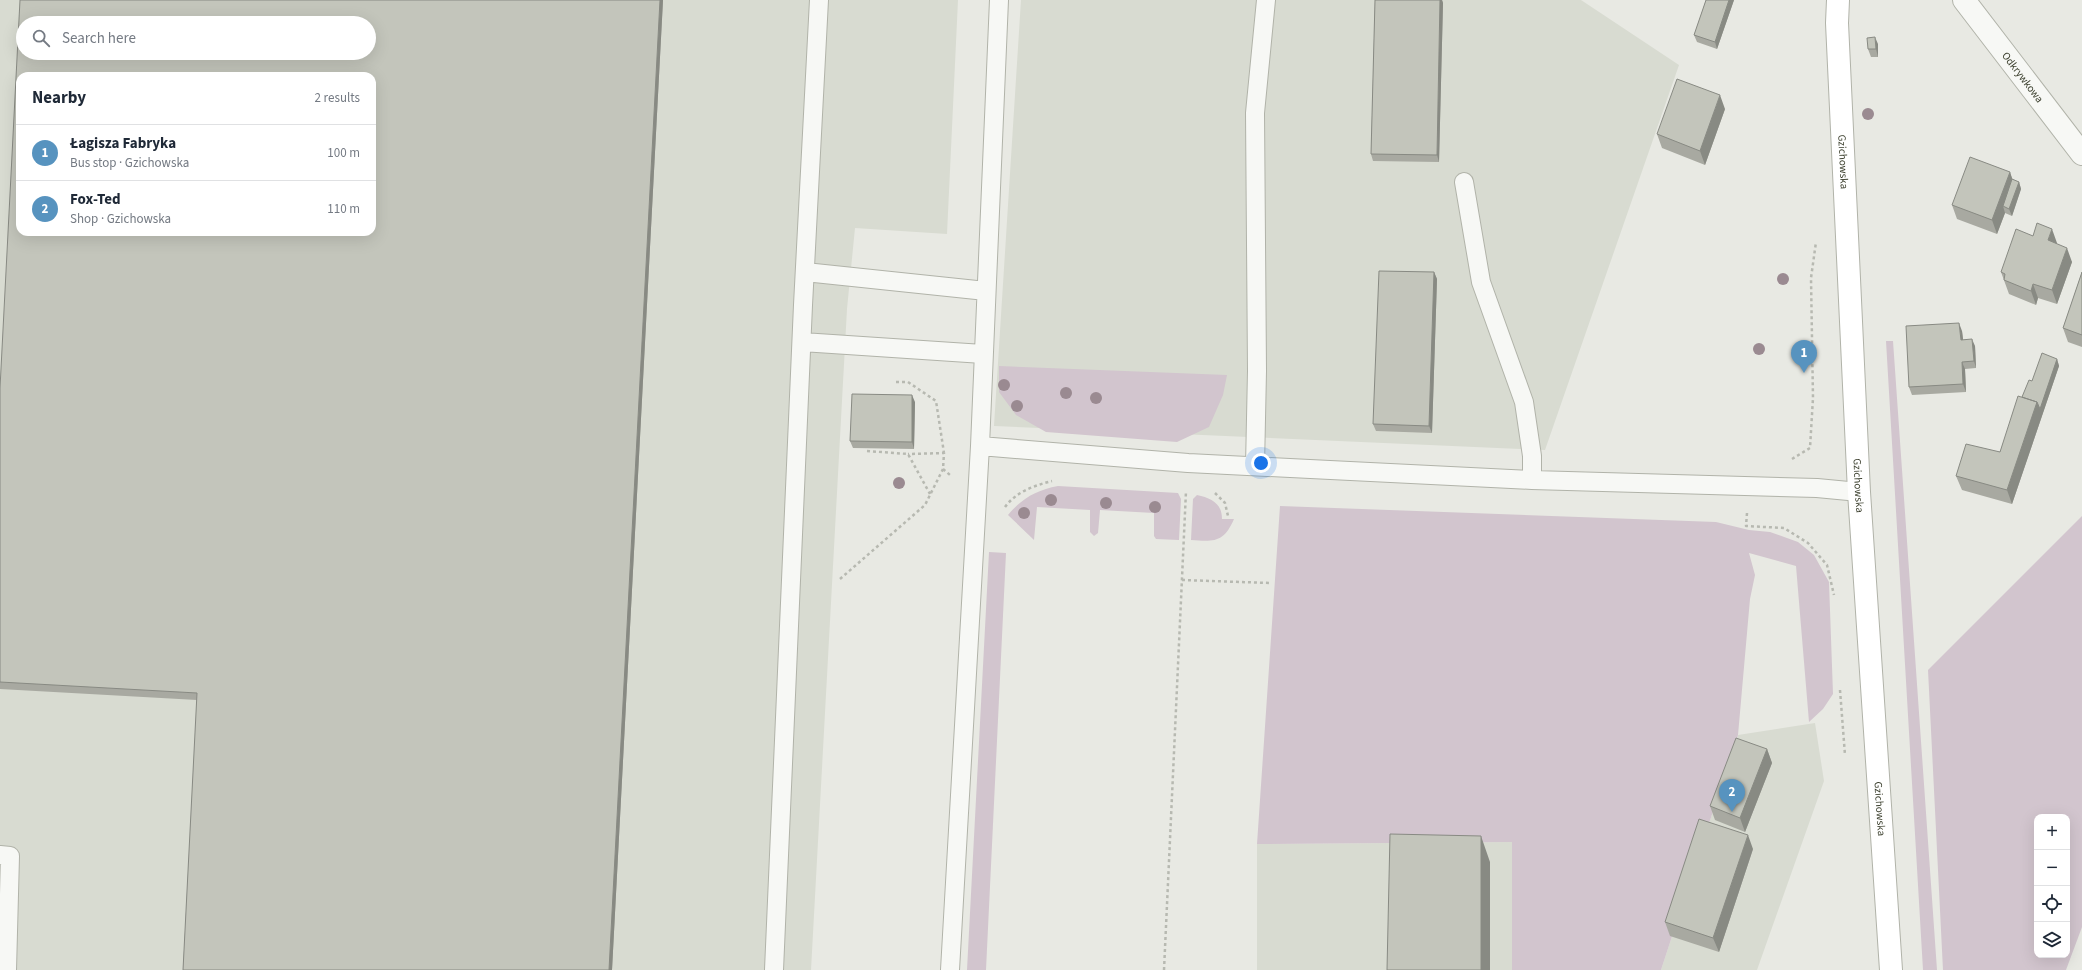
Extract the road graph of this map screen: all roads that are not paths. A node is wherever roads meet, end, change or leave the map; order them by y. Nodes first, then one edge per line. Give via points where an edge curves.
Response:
1 (819, 0) edge
2 (999, 0) edge
3 (1266, 0) edge
4 (1838, 0) edge
5 (1964, 0) edge
6 (2082, 154) edge
7 (1464, 182) dead end
8 (805, 272) junction
9 (986, 291) junction
10 (802, 342) junction
11 (983, 354) junction
12 (980, 446) junction
13 (1255, 466) junction
14 (1532, 480) junction
15 (1859, 492) junction
16 (0, 855) edge
17 (7, 970) edge
18 (774, 970) edge
19 (950, 970) edge
20 (1891, 970) edge

1 - 8 lane
2 - 9 lane
3 - 13 lane via 1255,113
4 - 15 street, Gzichowska
5 - 6 street, Odkrywkowa
7 - 14 lane via 1482,282 1524,402 1532,456
8 - 9 lane
8 - 10 lane
9 - 11 lane
10 - 11 lane
10 - 18 lane
11 - 12 lane
12 - 13 lane
12 - 19 lane
13 - 14 lane
14 - 15 lane via 1817,488
15 - 20 street, Gzichowska
16 - 17 lane via 10,856

